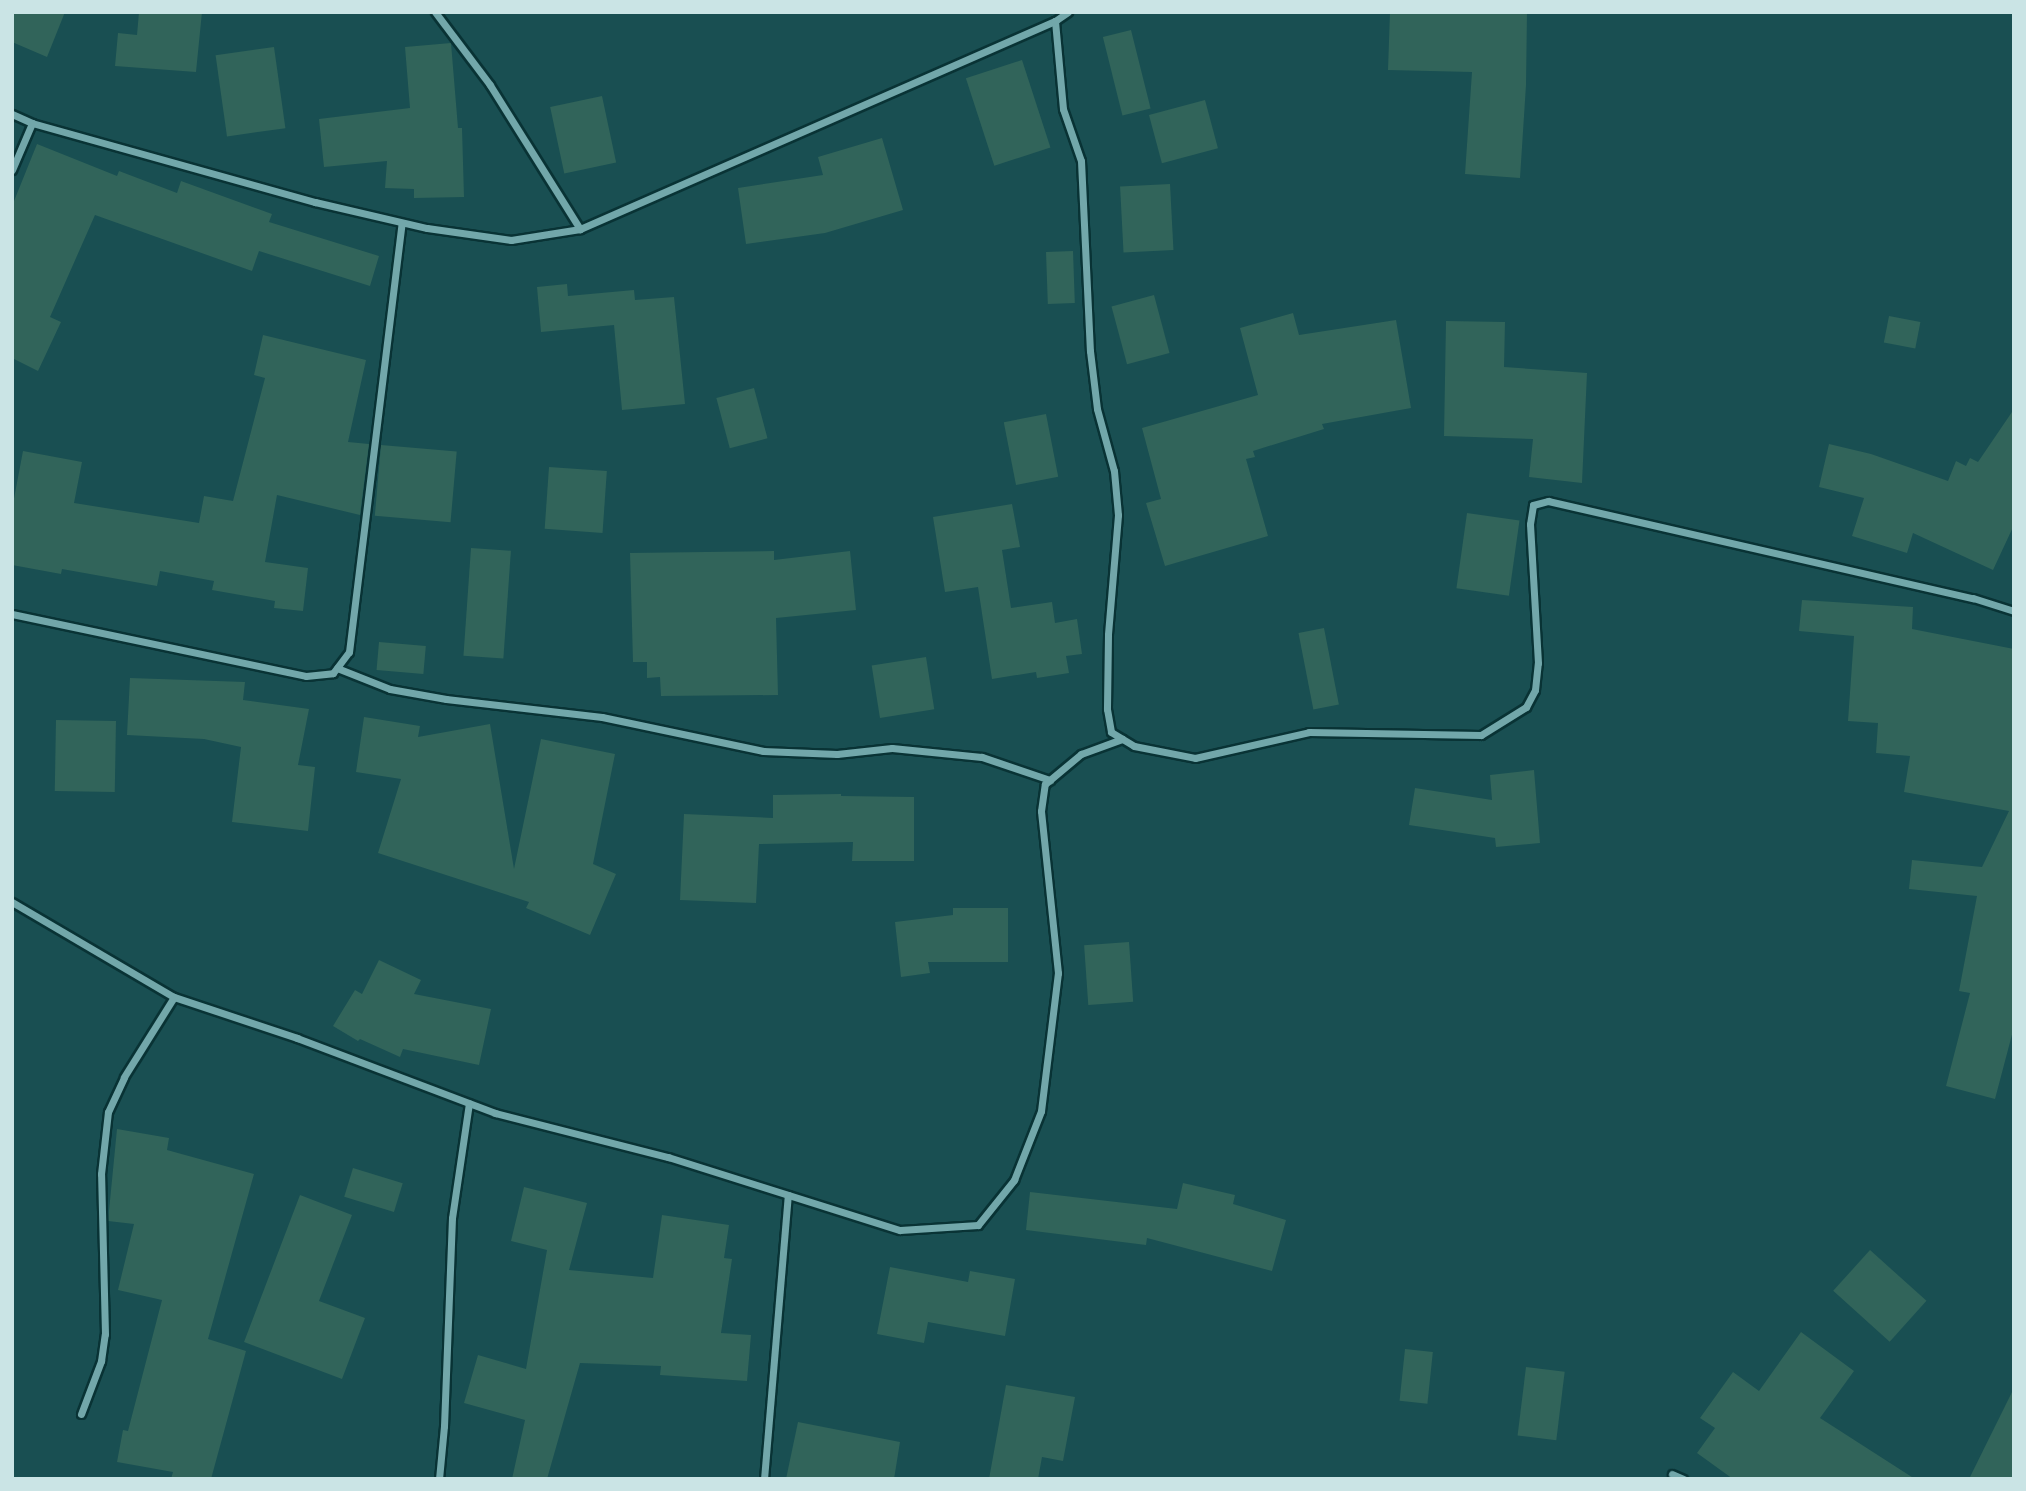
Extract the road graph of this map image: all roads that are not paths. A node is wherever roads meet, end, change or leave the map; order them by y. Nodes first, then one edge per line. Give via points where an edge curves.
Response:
1 (435, 12) edge
2 (1068, 12) edge
3 (1055, 21) junction
4 (12, 114) edge
5 (32, 123) junction
6 (12, 170) edge
7 (402, 223) junction
8 (580, 229) junction
9 (2014, 611) edge
10 (12, 614) edge
11 (337, 668) junction
12 (1122, 739) junction
13 (1050, 780) junction
14 (12, 902) edge
15 (174, 997) junction
16 (469, 1103) junction
17 (788, 1195) junction
18 (81, 1414) dead end
19 (1672, 1474) dead end
20 (439, 1479) edge
21 (764, 1479) edge
22 (1684, 1479) edge

1 - 8 street via 490,85
2 - 3 street
3 - 8 street
3 - 12 street via 1063,109 1081,161 1097,409 1114,471 1118,515 1107,709 1111,732
4 - 5 street
5 - 6 street
5 - 7 street
7 - 8 street via 511,240
7 - 11 street via 349,652
9 - 12 street via 1548,501 1533,505 1530,524 1538,663 1535,690 1525,707 1506,722 1481,735 1310,732 1195,758 1134,747
10 - 11 street via 306,676 333,673
11 - 13 street via 390,689 602,717 763,751 837,754 892,748 982,757
12 - 13 street via 1081,754
13 - 17 street via 1045,784 1041,811 1058,973 1041,1111 1014,1180 978,1225 901,1230
14 - 15 street
15 - 16 street
15 - 18 street via 124,1077 108,1112 101,1174 105,1334 101,1361
16 - 17 street
16 - 20 street via 452,1218
17 - 21 street
19 - 22 street

